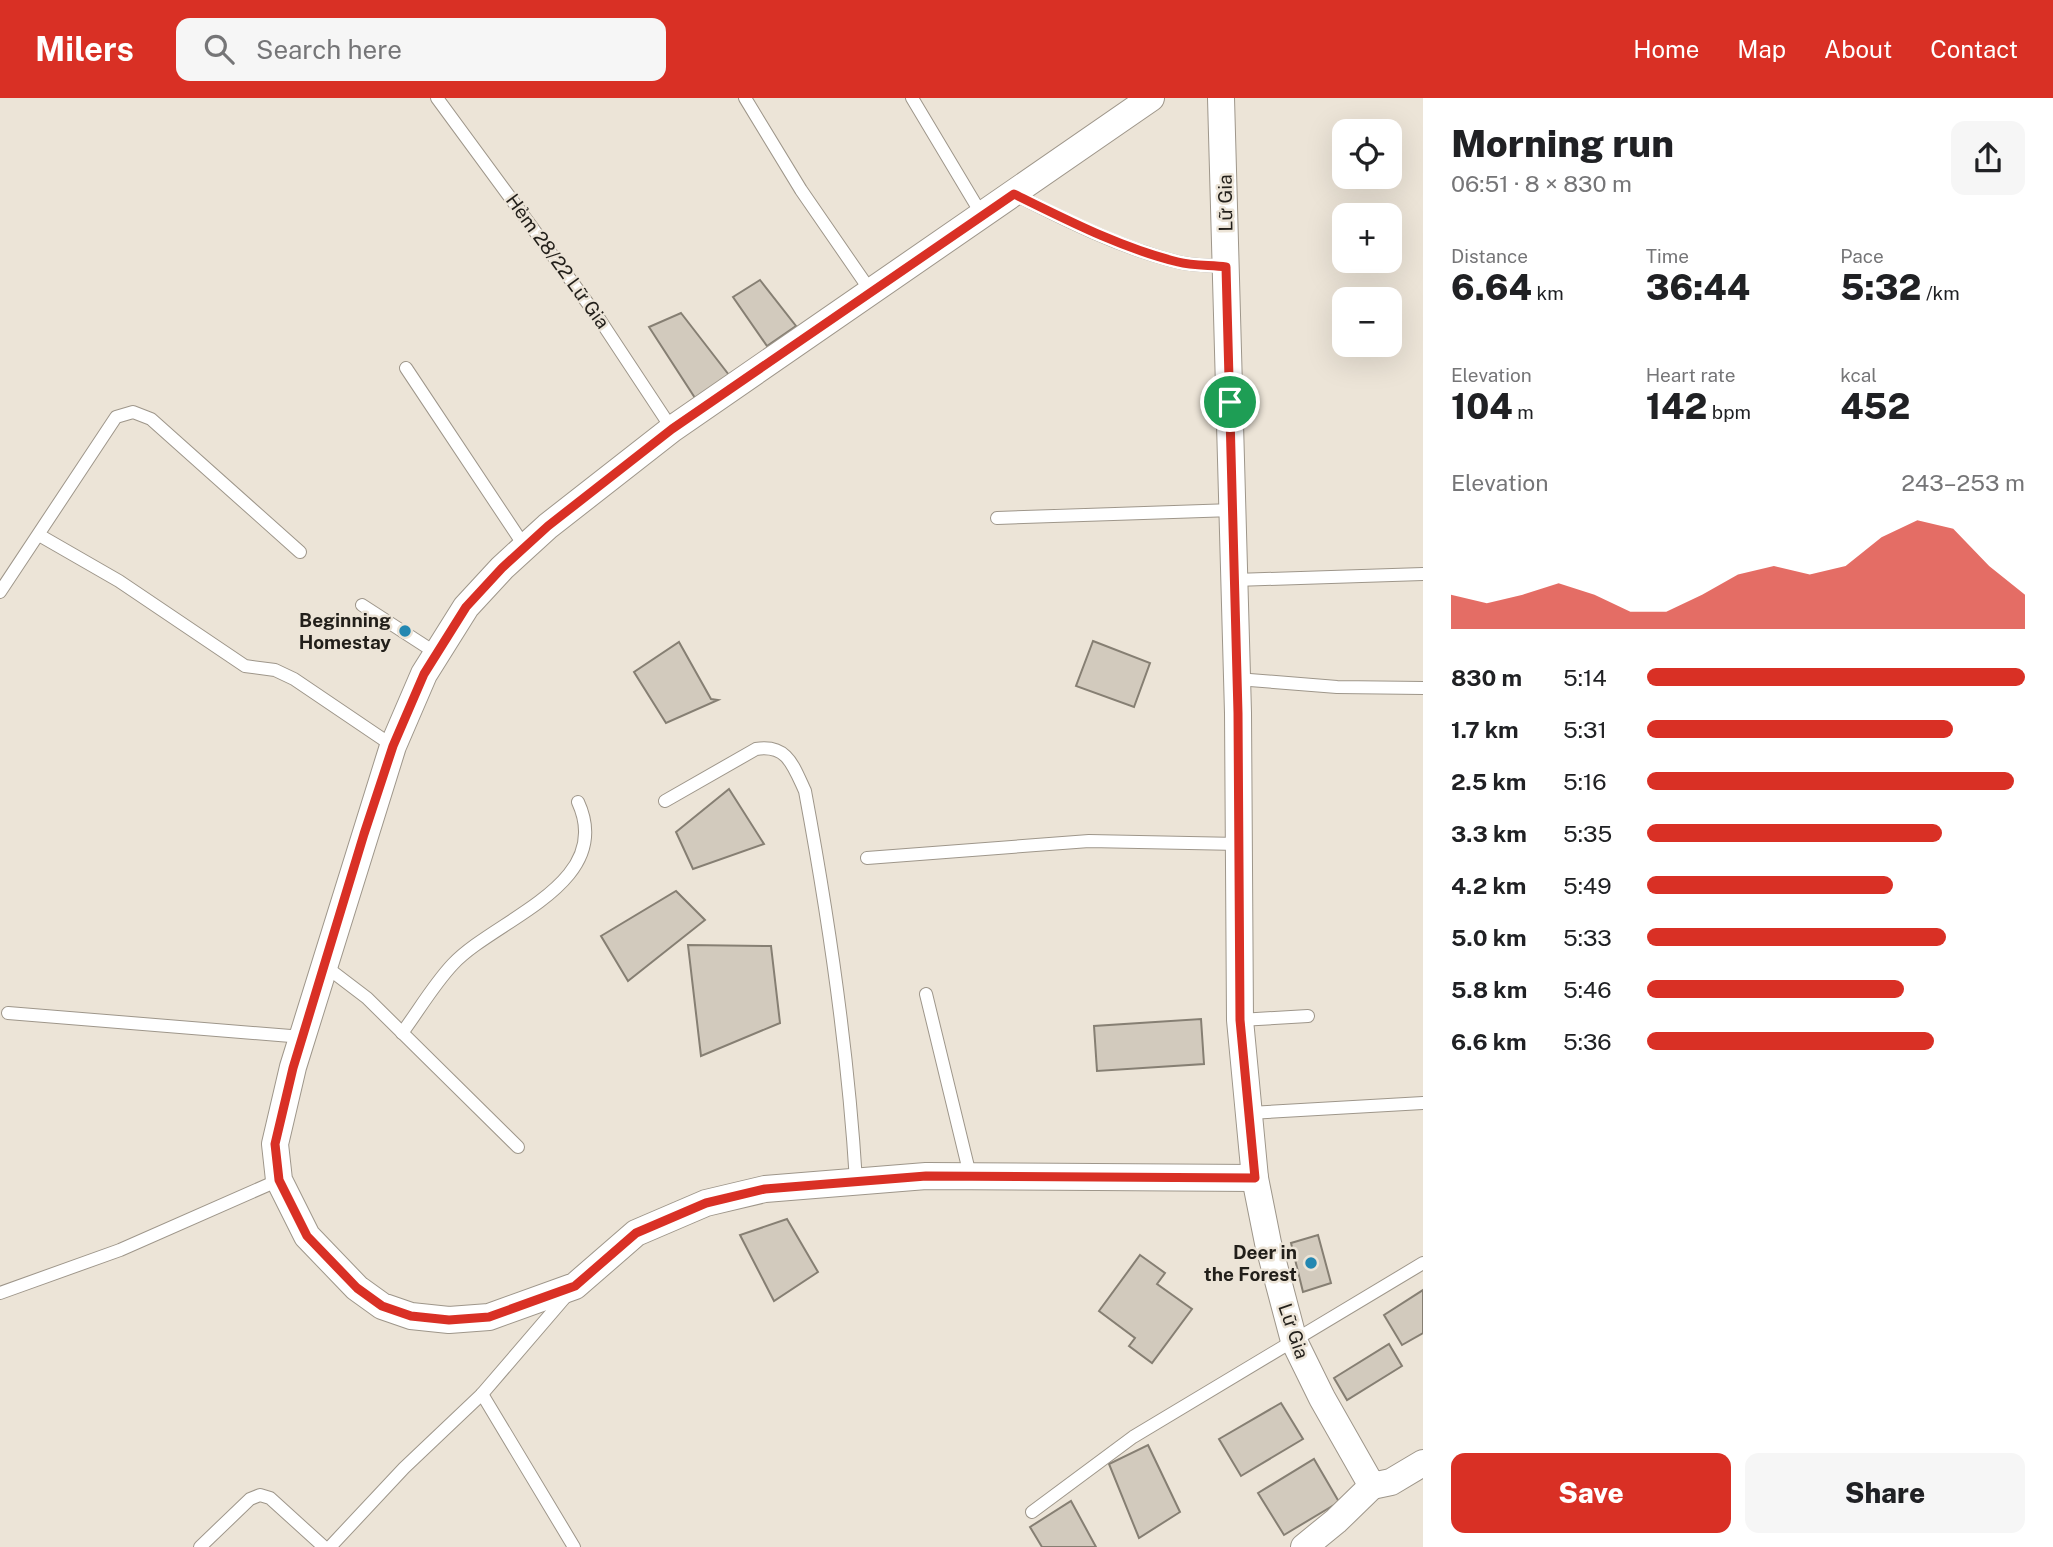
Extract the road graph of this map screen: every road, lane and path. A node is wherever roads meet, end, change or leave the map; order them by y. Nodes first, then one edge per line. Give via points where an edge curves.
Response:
1 (437, 98) edge
2 (745, 98) edge
3 (912, 98) edge
4 (1151, 98) edge
5 (1221, 98) edge
6 (1014, 194) junction
7 (982, 215) junction
8 (1226, 267) junction
9 (872, 293) junction
10 (405, 368) dead end
11 (672, 429) junction
12 (1233, 510) junction
13 (997, 518) dead end
14 (38, 535) junction
15 (525, 547) junction
16 (300, 552) dead end
17 (1423, 574) edge
18 (1235, 580) junction
19 (0, 592) edge
20 (362, 605) dead end
21 (436, 653) junction
22 (1237, 679) junction
23 (1423, 688) edge
24 (393, 746) junction
25 (665, 801) dead end
26 (578, 802) dead end
27 (1239, 844) junction
28 (867, 858) dead end
29 (325, 966) junction
30 (926, 994) dead end
31 (8, 1013) dead end
32 (1308, 1016) dead end
33 (1240, 1020) junction
34 (402, 1033) junction
35 (303, 1037) junction
36 (1423, 1103) edge
37 (1249, 1113) junction
38 (518, 1147) dead end
39 (970, 1175) junction
40 (1255, 1178) junction
41 (279, 1180) junction
42 (856, 1181) junction
43 (1423, 1263) edge
44 (575, 1286) junction
45 (0, 1293) edge
46 (1294, 1340) junction
47 (482, 1394) junction
48 (1423, 1464) edge
49 (1372, 1486) junction
50 (1032, 1512) dead end
51 (200, 1547) edge
52 (324, 1547) edge
53 (330, 1547) edge
54 (573, 1547) edge
55 (1304, 1547) edge

1 - 11 lane, Hẻm 28/22 Lữ Gia via 600,320
2 - 9 lane
3 - 7 lane
4 - 6 street
5 - 8 street, Lữ Gia
6 - 7 street
6 - 8 lane via 1147,253 1181,263
7 - 9 street
8 - 12 street, Lữ Gia
9 - 11 street
10 - 15 lane
11 - 15 street
12 - 13 lane
12 - 18 street, Lữ Gia
14 - 16 lane via 116,417 133,412 151,419
14 - 19 lane
14 - 24 lane via 119,581 245,666 275,670 294,679
15 - 21 street via 466,607
17 - 18 lane
18 - 22 street, Lữ Gia
20 - 21 lane
21 - 24 street
22 - 23 lane
22 - 27 street, Lữ Gia
24 - 29 street
25 - 42 lane via 755,750 771,747 780,750 798,777 805,791 826,905 851,1093
26 - 34 lane via 586,834 567,878 545,899 471,947 452,965
27 - 28 lane via 1089,841
27 - 33 street, Lữ Gia
29 - 34 lane
29 - 35 street
30 - 39 lane
31 - 35 lane
32 - 33 lane
33 - 37 street, Lữ Gia
34 - 38 lane
35 - 41 street via 275,1144
36 - 37 lane
37 - 40 street, Lữ Gia
39 - 40 street
39 - 42 street
40 - 46 street, Lữ Gia
41 - 44 street via 307,1236 357,1288 382,1306 411,1316 449,1320 489,1317
41 - 45 lane via 120,1250
42 - 44 street via 765,1189 706,1203 636,1233
43 - 46 lane
44 - 47 lane
46 - 49 street, Lữ Gia
46 - 50 lane via 1133,1437
47 - 53 lane
47 - 54 lane
48 - 49 street via 1391,1482
49 - 55 street
51 - 52 lane via 250,1499 260,1495 270,1498

